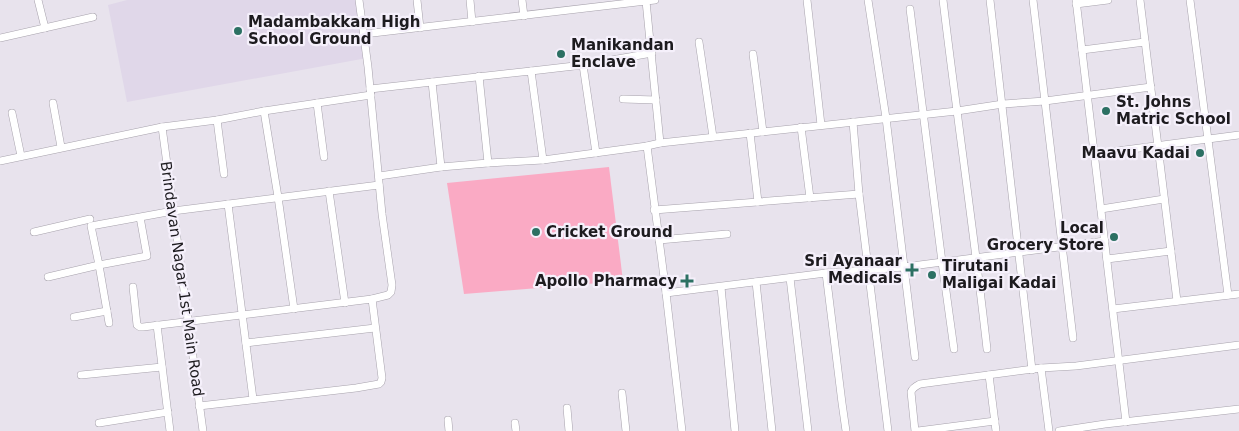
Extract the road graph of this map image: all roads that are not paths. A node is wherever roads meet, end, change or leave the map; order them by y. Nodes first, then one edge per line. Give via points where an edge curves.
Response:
1 (38, 0) edge
2 (359, 0) edge
3 (417, 0) edge
4 (470, 0) edge
5 (522, 0) edge
6 (576, 0) edge
7 (655, 0) edge
8 (807, 0) edge
9 (868, 0) edge
10 (943, 0) edge
11 (990, 0) edge
12 (1032, 0) edge
13 (1108, 0) edge
14 (1140, 0) edge
15 (1190, 0) edge
16 (646, 1) junction
17 (1076, 2) edge
18 (578, 9) junction
19 (910, 9) dead end
20 (524, 16) junction
21 (93, 17) dead end
22 (472, 22) junction
23 (45, 28) junction
24 (420, 28) junction
25 (364, 34) junction
26 (0, 38) edge
27 (699, 42) dead end
28 (1145, 42) junction
29 (1082, 50) junction
30 (652, 53) junction
31 (753, 54) dead end
32 (582, 65) junction
33 (530, 71) junction
34 (479, 76) junction
35 (432, 82) junction
36 (1151, 87) junction
37 (370, 92) junction
38 (1087, 96) junction
39 (624, 99) dead end
40 (656, 100) junction
41 (1045, 101) junction
42 (53, 103) dead end
43 (317, 103) junction
44 (1003, 104) junction
45 (264, 110) junction
46 (957, 111) junction
47 (12, 113) dead end
48 (923, 114) junction
49 (886, 118) junction
50 (217, 120) junction
51 (853, 122) junction
52 (821, 125) junction
53 (162, 127) junction
54 (801, 128) junction
55 (763, 132) junction
56 (750, 133) junction
57 (1239, 135) edge
58 (713, 137) junction
59 (1208, 139) junction
60 (660, 143) junction
61 (647, 146) junction
62 (1158, 146) junction
63 (61, 147) junction
64 (596, 153) junction
65 (1094, 154) junction
66 (21, 156) junction
67 (324, 157) dead end
68 (543, 160) junction
69 (0, 161) edge
70 (488, 163) junction
71 (441, 167) junction
72 (224, 174) dead end
73 (378, 176) junction
74 (379, 185) junction
75 (329, 191) junction
76 (859, 194) junction
77 (278, 197) junction
78 (810, 198) junction
79 (1164, 199) junction
80 (758, 202) junction
81 (228, 204) junction
82 (1101, 209) junction
83 (654, 210) junction
84 (173, 211) junction
85 (140, 217) junction
86 (90, 219) junction
87 (34, 232) dead end
88 (727, 234) dead end
89 (659, 240) junction
90 (1105, 241) junction
91 (1062, 246) junction
92 (1171, 251) junction
93 (1019, 252) junction
94 (976, 257) junction
95 (1107, 259) junction
96 (942, 262) junction
97 (99, 265) junction
98 (904, 267) junction
99 (868, 270) junction
100 (826, 273) junction
101 (48, 277) dead end
102 (790, 278) junction
103 (756, 282) junction
104 (721, 287) junction
105 (133, 288) dead end
106 (666, 293) junction
107 (1239, 294) edge
108 (1228, 295) junction
109 (372, 299) junction
110 (1177, 301) junction
111 (345, 303) junction
112 (294, 309) junction
113 (1113, 309) junction
114 (107, 311) junction
115 (242, 315) junction
116 (74, 317) dead end
117 (188, 322) junction
118 (108, 323) dead end
119 (157, 325) junction
120 (375, 328) junction
121 (1073, 338) dead end
122 (246, 343) junction
123 (1239, 345) edge
124 (954, 348) dead end
125 (987, 349) dead end
126 (915, 357) dead end
127 (1119, 360) junction
128 (162, 367) junction
129 (1041, 368) junction
130 (1032, 370) junction
131 (81, 375) dead end
132 (989, 375) junction
133 (622, 393) dead end
134 (253, 400) junction
135 (199, 406) junction
136 (567, 408) dead end
137 (1239, 409) edge
138 (168, 412) junction
139 (448, 420) dead end
140 (995, 420) junction
141 (1126, 422) junction
142 (99, 423) dead end
143 (515, 423) dead end
144 (1106, 427) edge
145 (967, 428) edge
146 (170, 431) edge
147 (202, 431) edge
148 (449, 431) edge
149 (516, 431) edge
150 (569, 431) edge
151 (626, 431) edge
152 (682, 431) edge
153 (735, 431) edge
154 (772, 431) edge
155 (808, 431) edge
156 (846, 431) edge
157 (888, 431) edge
158 (917, 431) edge
159 (996, 431) edge
160 (1049, 431) edge
161 (1059, 431) edge

1 - 23 street
2 - 25 street
3 - 24 street
4 - 22 street
5 - 20 street
6 - 18 street
7 - 16 street
8 - 52 street
9 - 49 street
10 - 46 street
11 - 44 street
12 - 41 street
13 - 17 street
14 - 28 street
15 - 59 street
16 - 18 street
16 - 30 street
17 - 29 street
18 - 20 street
19 - 48 street
20 - 22 street
21 - 23 street
22 - 24 street
23 - 26 street
24 - 25 street
25 - 37 street
27 - 58 street
28 - 29 street
28 - 36 street
29 - 38 street
30 - 32 street
30 - 40 street
31 - 55 street
32 - 33 street
32 - 64 street
33 - 34 street
33 - 68 street
34 - 35 street
34 - 70 street
35 - 37 street
35 - 71 street
36 - 38 street
36 - 62 street
37 - 43 street
37 - 73 street
38 - 41 street
38 - 65 street
39 - 40 street
40 - 60 street
41 - 44 street
41 - 91 street
42 - 63 street
43 - 45 street
43 - 67 street
44 - 46 street
44 - 93 street
45 - 50 street
45 - 77 street
46 - 48 street
46 - 94 street
47 - 66 street
48 - 49 street
48 - 96 street
49 - 51 street
49 - 98 street
50 - 53 street
50 - 72 street
51 - 52 street
51 - 76 street
52 - 54 street
53 - 63 street
53 - 84 street, Brindavan Nagar 1st Main Road
54 - 55 street
54 - 78 street
55 - 56 street
56 - 58 street
56 - 80 street
57 - 59 street
58 - 60 street
59 - 62 street
59 - 108 street
60 - 61 street
61 - 64 street
61 - 83 street
62 - 65 street
62 - 79 street
63 - 66 street
64 - 68 street
65 - 82 street
66 - 69 street
68 - 70 street
70 - 71 street
71 - 73 street
73 - 74 street
74 - 75 street
74 - 109 street via 392,290 388,295
75 - 77 street
75 - 111 street
76 - 78 street
76 - 99 street
77 - 81 street
77 - 112 street
78 - 80 street
79 - 82 street
79 - 92 street
80 - 83 street
81 - 84 street
81 - 115 street
82 - 90 street
83 - 89 street
84 - 85 street
84 - 117 street, Brindavan Nagar 1st Main Road
85 - 86 street
85 - 97 street via 147,256
86 - 87 street
86 - 97 street
88 - 89 street
89 - 106 street
90 - 91 street
90 - 95 street
91 - 93 street
91 - 121 street
92 - 95 street
92 - 110 street
93 - 94 street
93 - 130 street
94 - 96 street
94 - 125 street
95 - 113 street
96 - 98 street
96 - 124 street
97 - 101 street
97 - 114 street
98 - 99 street
98 - 126 street
99 - 100 street
99 - 157 street
100 - 102 street
100 - 156 street
102 - 103 street
102 - 155 street
103 - 104 street
103 - 154 street
104 - 106 street
104 - 153 street
105 - 119 street via 137,325
106 - 152 street
107 - 108 street
108 - 110 street
109 - 111 street
109 - 120 street
110 - 113 street
111 - 112 street
112 - 115 street
113 - 127 street
114 - 116 street
114 - 118 street
115 - 117 street
115 - 122 street
117 - 119 street
117 - 135 street, Brindavan Nagar 1st Main Road
119 - 128 street
120 - 122 street
120 - 134 street via 382,378 379,384
122 - 134 street
123 - 127 street
127 - 129 street
127 - 141 street
128 - 131 street
128 - 138 street
129 - 130 street
129 - 160 street
130 - 132 street
132 - 140 street
132 - 158 street via 915,386 911,396
133 - 151 street
134 - 135 street
135 - 147 street, Brindavan Nagar 1st Main Road
136 - 150 street
137 - 141 street
138 - 142 street
138 - 146 street
139 - 148 street
140 - 145 street
140 - 159 street
141 - 144 street
143 - 149 street
144 - 161 street
145 - 158 street

